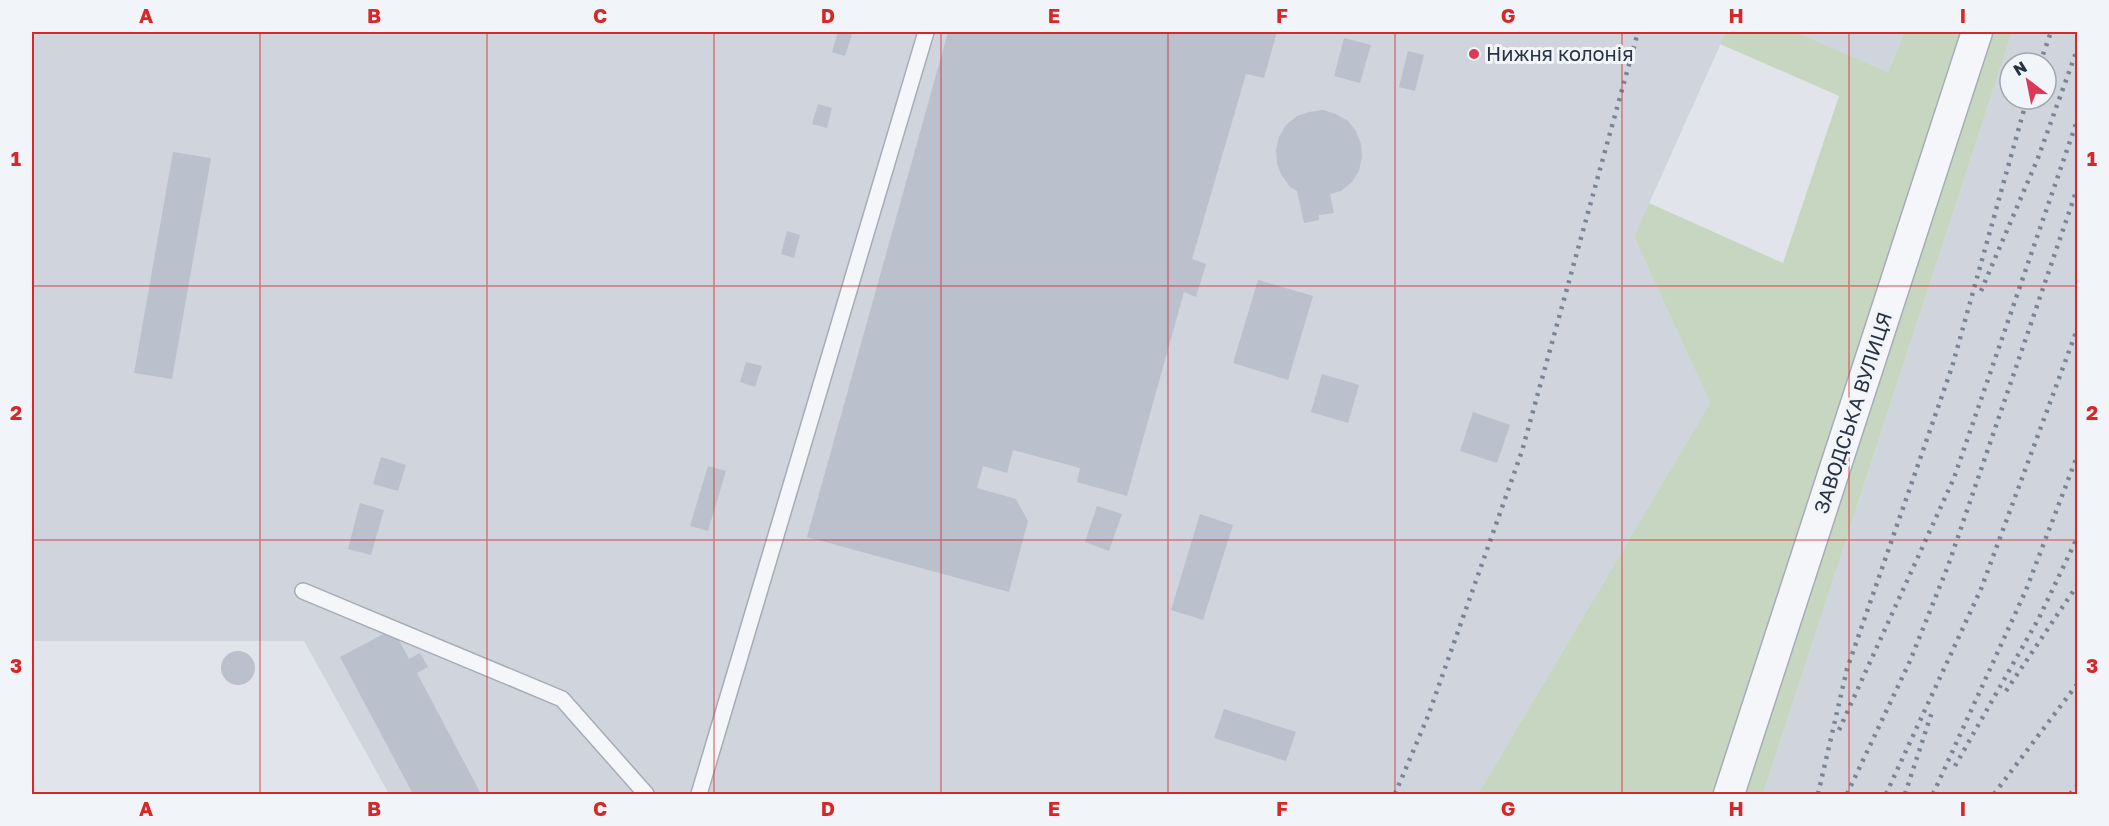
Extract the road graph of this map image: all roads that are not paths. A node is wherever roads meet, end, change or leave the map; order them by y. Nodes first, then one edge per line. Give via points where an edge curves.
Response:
1 (926, 32) edge
2 (1977, 32) edge
3 (303, 591) dead end
4 (645, 795) edge
5 (699, 795) edge
6 (1729, 795) edge

1 - 5 lane
2 - 6 street, ЗАВОДСЬКА ВУЛИЦЯ
3 - 4 lane via 562,699

